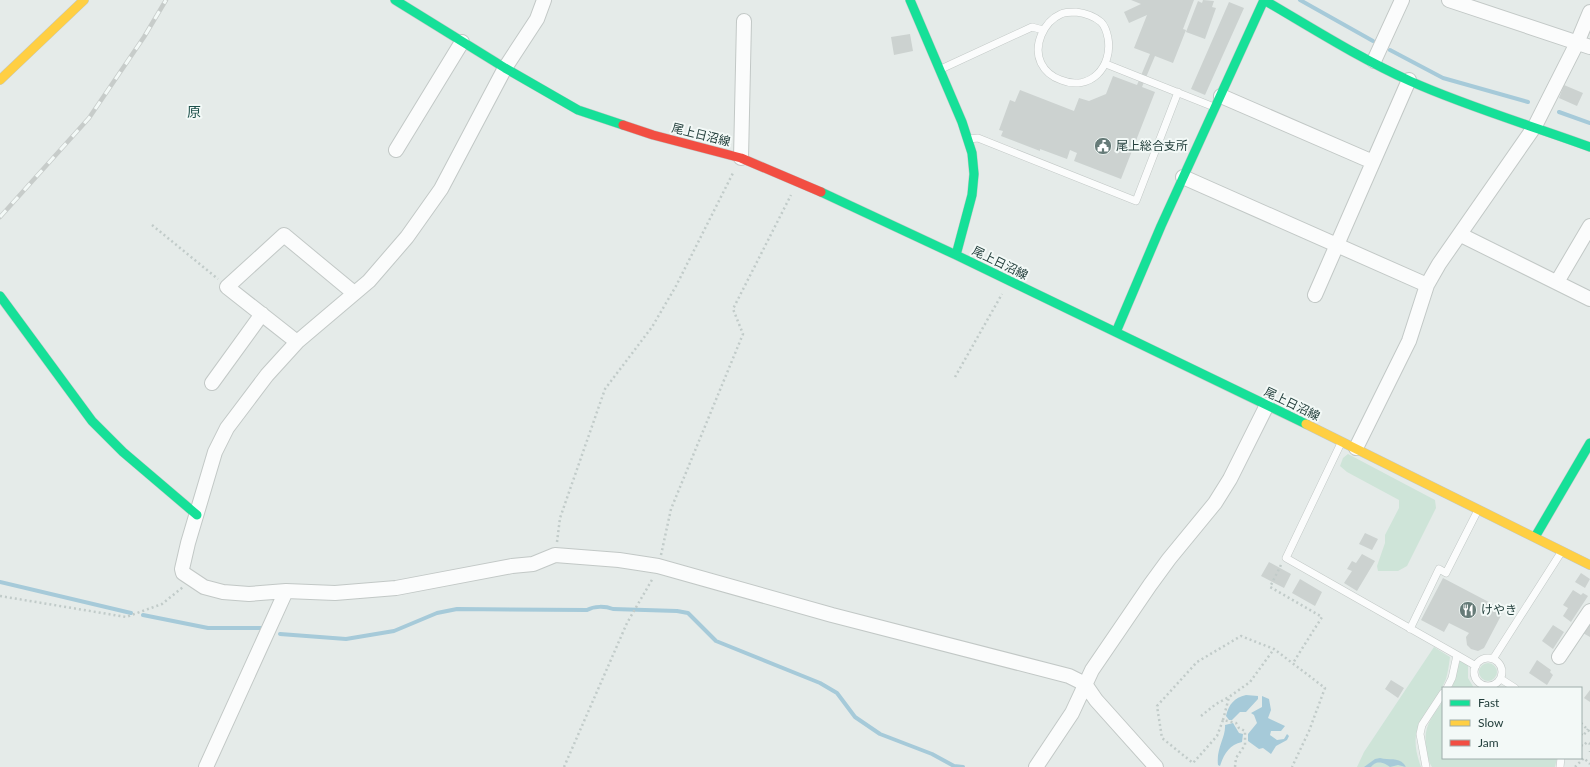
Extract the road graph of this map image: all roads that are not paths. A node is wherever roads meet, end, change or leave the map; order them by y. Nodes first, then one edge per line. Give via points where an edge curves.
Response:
1 (84, 0) edge
2 (395, 0) edge
3 (544, 0) edge
4 (910, 0) edge
5 (1264, 0) edge
6 (1402, 0) edge
7 (1449, 0) edge
8 (1590, 12) edge
9 (744, 21) dead end
10 (1043, 30) junction
11 (462, 42) junction
12 (1584, 45) edge
13 (1374, 61) junction
14 (1106, 64) junction
15 (505, 68) junction
16 (939, 70) junction
17 (0, 80) edge
18 (1409, 80) junction
19 (1178, 92) junction
20 (1218, 102) junction
21 (1535, 126) junction
22 (967, 139) junction
23 (1590, 147) edge
24 (396, 150) dead end
25 (741, 158) junction
26 (1373, 162) junction
27 (1183, 177) junction
28 (1590, 226) edge
29 (1460, 236) junction
30 (1338, 246) junction
31 (956, 255) junction
32 (1557, 282) junction
33 (1427, 285) junction
34 (354, 293) junction
35 (1315, 295) dead end
36 (0, 296) edge
37 (1590, 299) edge
38 (262, 314) junction
39 (1116, 332) junction
40 (297, 342) junction
41 (212, 384) dead end
42 (1267, 405) junction
43 (1341, 441) junction
44 (1590, 443) edge
45 (1356, 448) junction
46 (1478, 509) junction
47 (197, 515) junction
48 (1535, 537) junction
49 (1562, 551) junction
50 (1590, 565) edge
51 (286, 591) junction
52 (1590, 611) edge
53 (1410, 629) junction
54 (1457, 655) junction
55 (1559, 657) dead end
56 (1493, 659) junction
57 (1476, 666) junction
58 (1501, 679) junction
59 (1085, 684) junction
60 (1448, 687) edge
61 (1513, 687) edge
62 (1442, 695) edge
63 (206, 767) edge
64 (1036, 767) edge
65 (1156, 767) edge
66 (1426, 767) edge

1 - 17 street
2 - 11 street, 尾上日沼線
3 - 15 street via 534,24
4 - 16 street
5 - 13 street
5 - 20 street
6 - 13 street
7 - 12 street
8 - 12 street
9 - 25 street
10 - 14 lane via 1061,14 1076,12 1102,22 1110,49
10 - 14 lane via 1037,55 1053,77 1080,85 1096,76
10 - 16 lane via 1032,28
11 - 15 street, 尾上日沼線
11 - 24 street
12 - 21 street
13 - 18 street
14 - 19 lane
15 - 25 street, 尾上日沼線 via 578,110 653,135
15 - 34 street via 441,189 408,237
16 - 22 street
18 - 21 street via 1470,106
18 - 26 street
19 - 20 lane
19 - 22 lane via 1136,201 978,138
20 - 26 street
20 - 27 street
21 - 23 street
21 - 29 street
22 - 31 street via 974,174 966,220
25 - 31 street, 尾上日沼線
26 - 30 street
27 - 30 street
27 - 39 street
28 - 32 street
29 - 32 street
29 - 33 street
30 - 33 street
30 - 35 street
31 - 39 street, 尾上日沼線
32 - 37 street
33 - 45 street via 1409,341
34 - 38 street via 284,235 227,287
34 - 40 street
36 - 47 street via 92,421 123,452
38 - 40 street
38 - 41 street
39 - 42 street, 尾上日沼線
40 - 47 street via 267,375 227,428 215,452
42 - 43 street, 尾上日沼線
42 - 59 street via 1216,503 1150,585
43 - 45 street, 尾上日沼線
43 - 53 lane via 1286,558
44 - 48 street
45 - 46 street, 尾上日沼線
46 - 48 street, 尾上日沼線
46 - 53 lane via 1446,573 1439,569
47 - 51 street via 183,573 204,587 223,592 249,594
48 - 49 street, 尾上日沼線
49 - 50 street, 尾上日沼線
49 - 56 lane
51 - 59 street via 335,592 396,588 533,564 555,555 587,557 658,566 832,615 1069,676
51 - 63 street
52 - 55 street
53 - 54 lane
54 - 57 lane
54 - 60 lane
56 - 57 lane via 1484,659
56 - 58 lane via 1502,670
57 - 58 lane via 1475,678 1481,685 1494,685
58 - 61 lane
59 - 64 street via 1072,713
59 - 65 street
62 - 66 lane via 1422,726 1420,734

